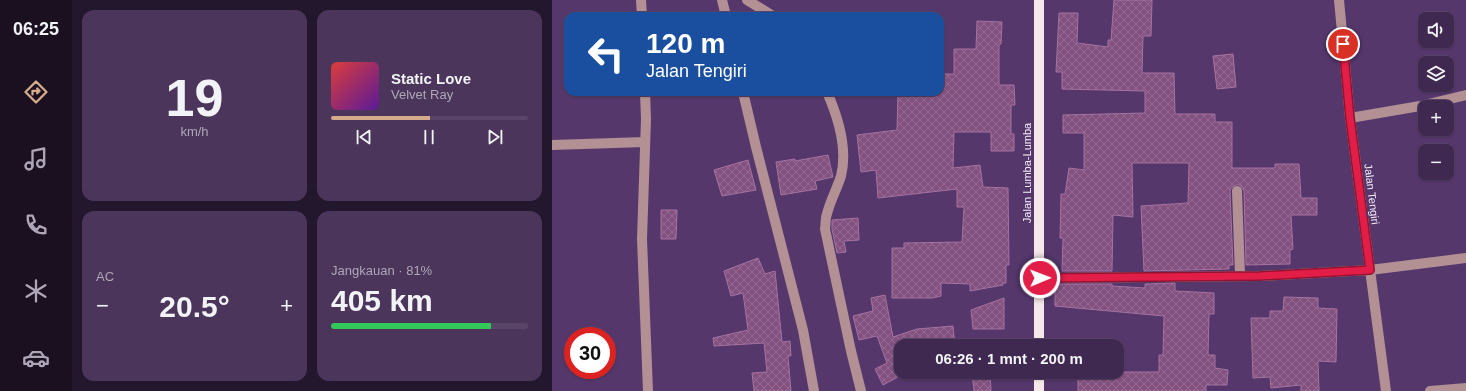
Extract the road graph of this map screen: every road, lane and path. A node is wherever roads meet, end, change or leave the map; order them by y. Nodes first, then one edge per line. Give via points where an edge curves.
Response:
1 (642, 0) edge
2 (722, 0) edge
3 (747, 0) edge
4 (1039, 0) edge
5 (1339, 0) edge
6 (642, 12) edge
7 (725, 12) edge
8 (766, 12) edge
9 (1466, 95) edge
10 (645, 96) edge
11 (744, 96) edge
12 (829, 96) edge
13 (1350, 118) junction
14 (645, 142) junction
15 (552, 145) edge
16 (1236, 191) dead end
17 (1466, 258) edge
18 (1370, 270) junction
19 (1240, 275) junction
20 (1040, 278) junction
21 (1039, 339) edge
22 (1039, 379) edge
23 (1466, 388) edge
24 (648, 391) edge
25 (814, 391) edge
26 (862, 391) edge
27 (1039, 391) edge
28 (1386, 391) edge
29 (1430, 391) edge

1 - 6 street
2 - 7 street
3 - 8 street
4 - 20 main road, Jalan Lumba-Lumba
5 - 13 street, Jalan Tengiri
9 - 13 street
10 - 14 street
11 - 25 street via 803,330
12 - 26 street via 843,144 844,163 826,214 825,229
13 - 18 street, Jalan Tengiri
14 - 15 street
14 - 24 street via 642,239
16 - 19 street
17 - 18 street
18 - 19 street
18 - 28 street, Jalan Tengiri
19 - 20 street
20 - 21 main road, Jalan Lumba-Lumba
22 - 27 main road
23 - 29 street

